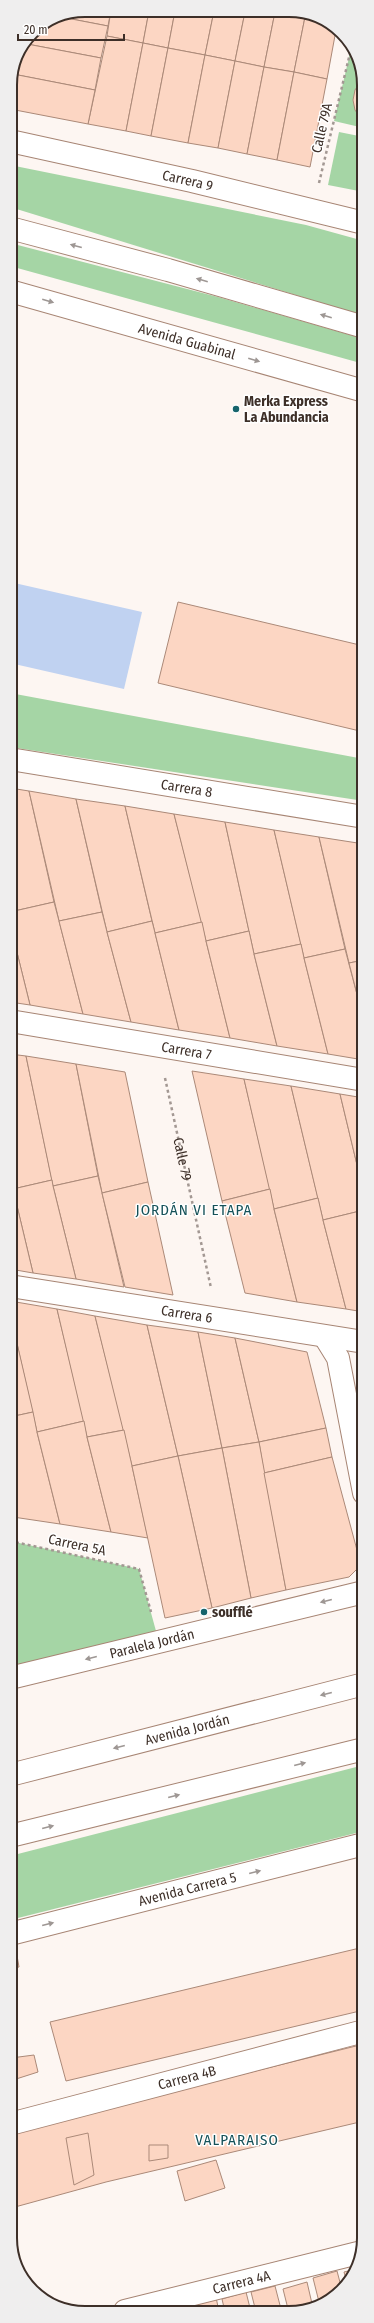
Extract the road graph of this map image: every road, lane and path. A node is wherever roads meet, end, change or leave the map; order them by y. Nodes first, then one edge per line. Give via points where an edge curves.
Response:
1 (350, 55) edge
2 (17, 143) edge
3 (312, 211) junction
4 (357, 221) edge
5 (17, 230) edge
6 (17, 293) edge
7 (357, 325) edge
8 (357, 389) edge
9 (17, 760) edge
10 (357, 816) edge
11 (17, 1022) edge
12 (158, 1046) junction
13 (357, 1079) edge
14 (17, 1287) edge
15 (218, 1320) junction
16 (325, 1337) junction
17 (357, 1341) edge
18 (357, 1456) edge
19 (17, 1543) edge
20 (357, 1594) edge
21 (159, 1642) junction
22 (17, 1676) edge
23 (357, 1686) edge
24 (357, 1751) edge
25 (17, 1773) edge
26 (17, 1834) edge
27 (357, 1846) edge
28 (17, 1932) edge
29 (357, 2033) edge
30 (17, 2122) edge
31 (355, 2254) edge
32 (145, 2306) edge

1 - 3 path, Calle 79A
2 - 3 street, Carrera 9 via 192,181
3 - 4 street, Carrera 9
7 -> 5 street via 168,270
6 -> 8 street, Avenida Guabinal
9 - 10 street, Carrera 8
11 - 12 street, Carrera 7
12 - 13 street, Carrera 7
12 - 15 path, Calle 79
14 - 15 street, Carrera 6
15 - 16 street, Carrera 6
16 - 17 street, Carrera 6
16 - 18 street via 338,1358
19 - 21 path, Carrera 5A via 140,1569
20 -> 21 street, Paralela Jordán
21 -> 22 street, Paralela Jordán
23 -> 25 street, Avenida Jordán
26 -> 24 street
28 -> 27 street, Avenida Carrera 5
29 - 30 street, Carrera 4B
31 - 32 street, Carrera 4A

